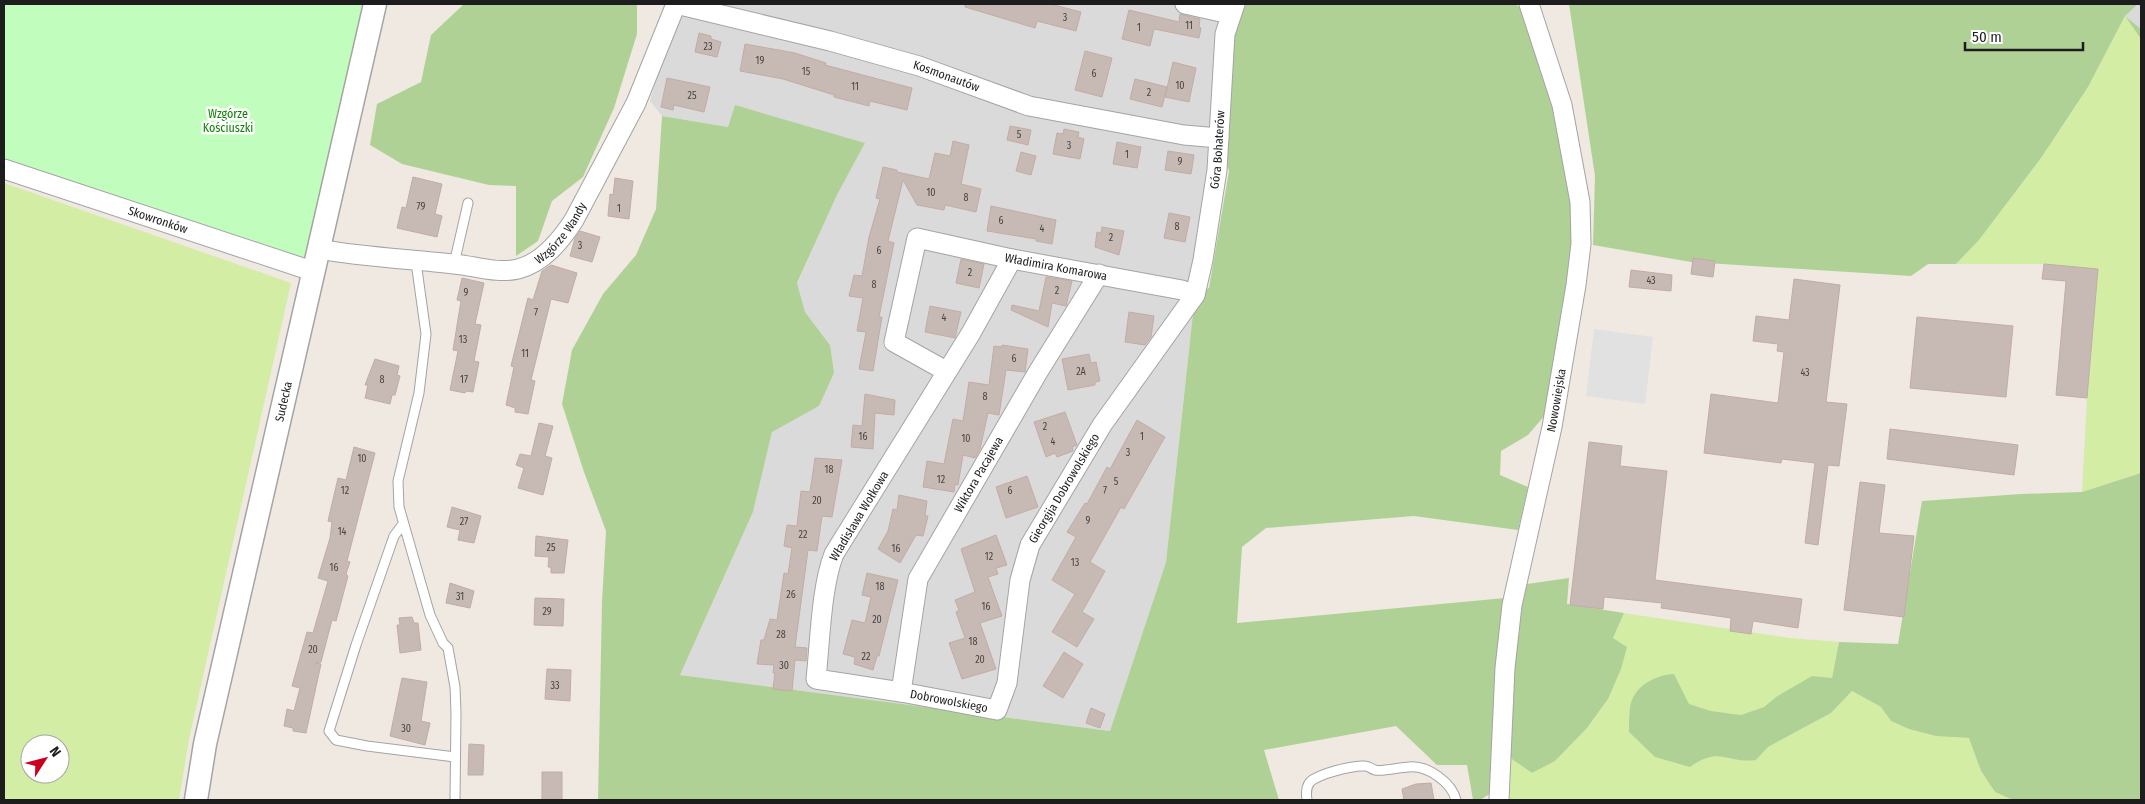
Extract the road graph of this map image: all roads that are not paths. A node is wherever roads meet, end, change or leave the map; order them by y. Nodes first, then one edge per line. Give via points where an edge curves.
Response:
1 (375, 4) edge
2 (676, 4) edge
3 (1185, 4) edge
4 (1530, 4) edge
5 (1233, 9) edge
6 (1219, 138) junction
7 (4, 169) edge
8 (468, 204) dead end
9 (318, 249) junction
10 (1012, 259) junction
11 (416, 262) junction
12 (454, 264) junction
13 (312, 271) junction
14 (1099, 274) junction
15 (1195, 295) junction
16 (946, 371) junction
17 (403, 524) junction
18 (901, 692) junction
19 (998, 710) joint
20 (455, 757) junction
21 (196, 800) edge
22 (455, 800) edge
23 (1307, 800) edge
24 (1456, 800) edge
25 (1500, 800) edge

1 - 9 street, Sudecka
2 - 6 street, Kosmonautów via 919,66 1029,106 1184,135
2 - 12 street, Wzgórze Wandy via 636,103 564,234 535,262 518,269 497,271
3 - 5 street
4 - 25 street, Nowowiejska via 1562,105 1580,202 1581,244 1552,427 1512,605 1505,668
5 - 6 street, Góra Bohaterów via 1225,34
6 - 15 street, Góra Bohaterów via 1208,233
7 - 13 street, Skowronków
8 - 12 lane
9 - 11 street, Wzgórze Wandy
9 - 13 street, Sudecka
10 - 14 street, Władimira Komarowa
10 - 16 street, Władisława Wołkowa via 988,305
10 - 16 street, Władimira Komarowa via 917,238 894,342
11 - 12 street, Wzgórze Wandy
11 - 17 lane via 426,334 419,392 398,481
13 - 21 street, Sudecka via 205,744
14 - 15 street, Władimira Komarowa
14 - 18 street, Wiktora Pacajewa via 918,579
15 - 19 street, Gieorgija Dobrowolskiego via 1102,425 1030,545 1020,580 1007,683
16 - 18 street, Władisława Wołkowa via 834,554 826,587 816,679
17 - 20 lane via 430,615 448,648 455,687
17 - 20 lane via 394,536 329,731 336,740
18 - 19 street, Dobrowolskiego
20 - 22 lane
23 - 24 lane via 1309,783 1320,776 1356,766 1368,766 1376,771 1413,766 1447,784

